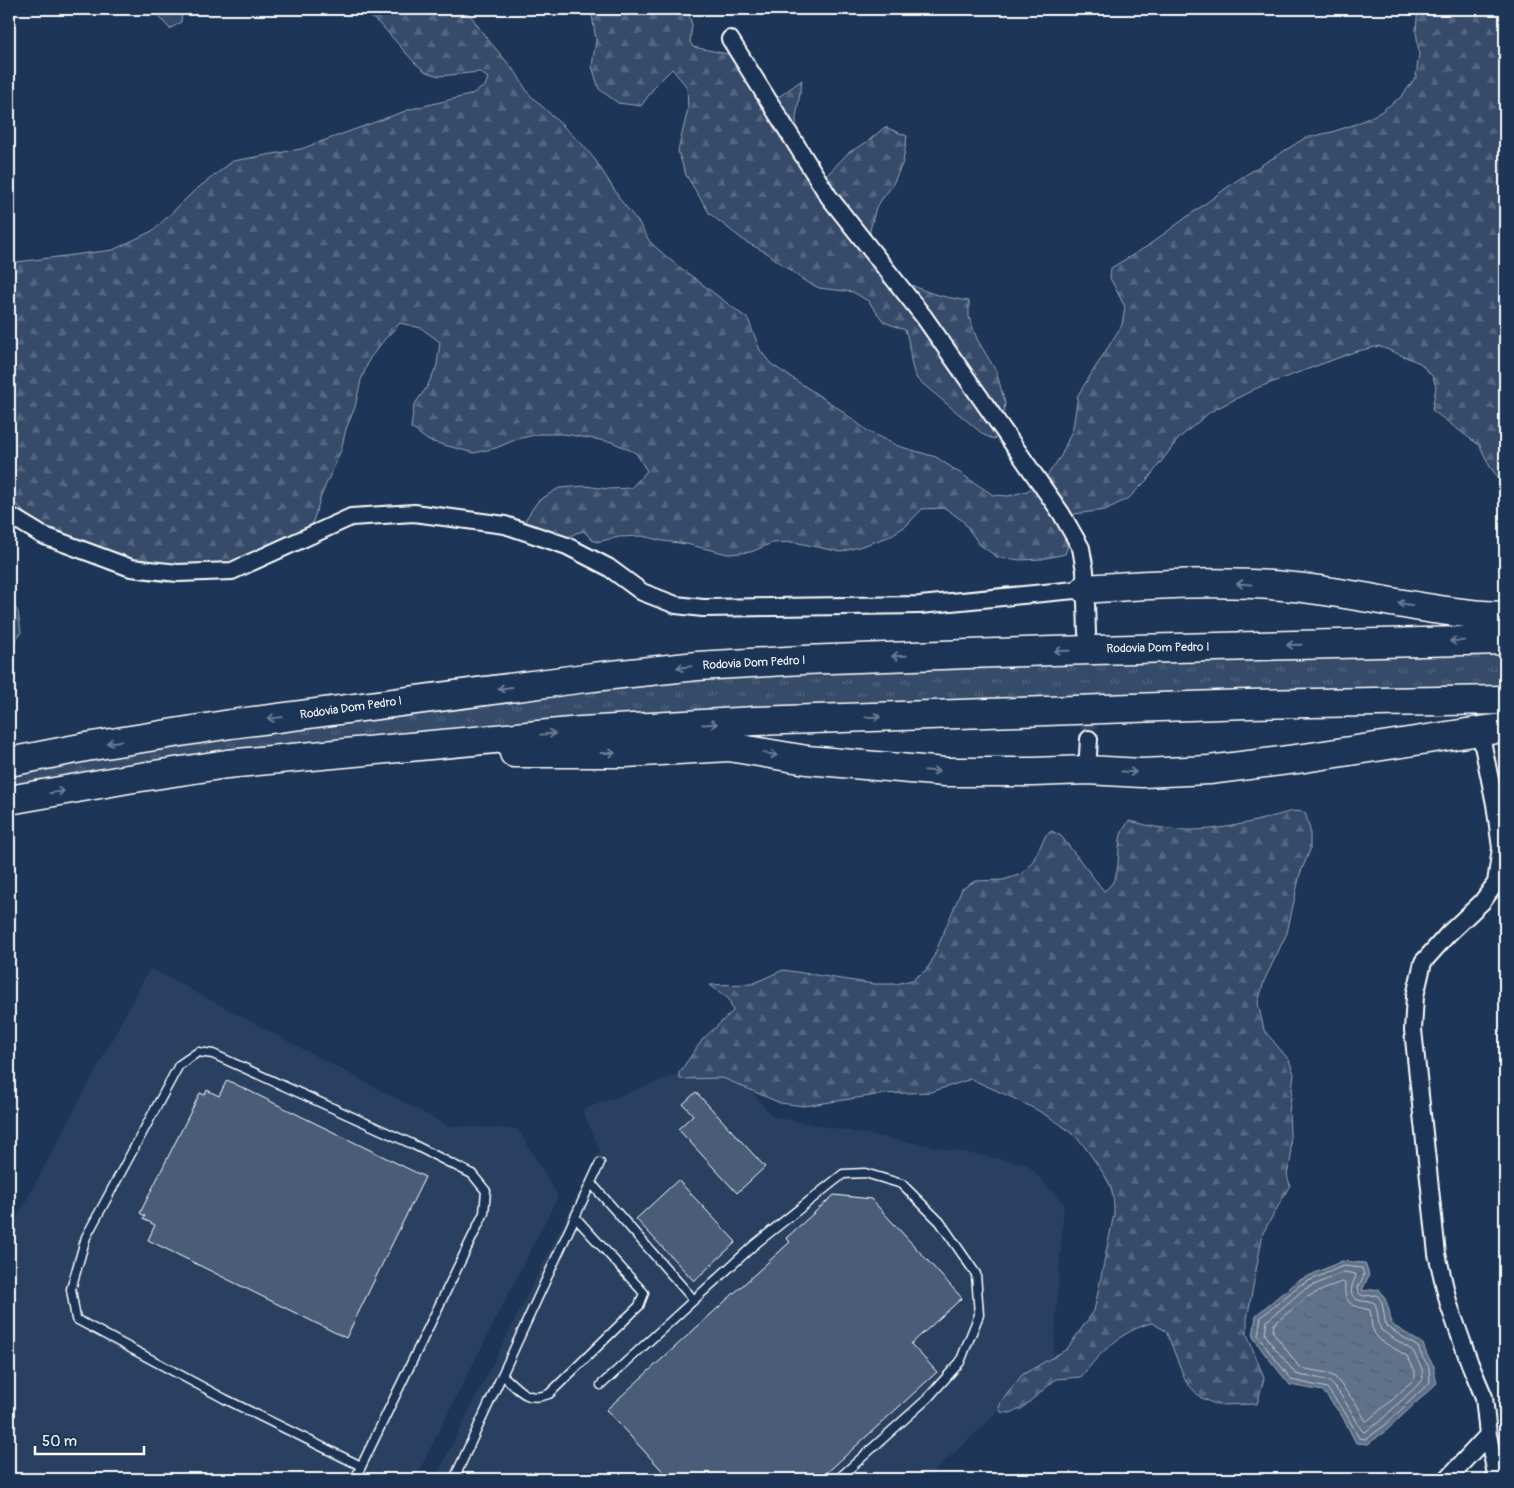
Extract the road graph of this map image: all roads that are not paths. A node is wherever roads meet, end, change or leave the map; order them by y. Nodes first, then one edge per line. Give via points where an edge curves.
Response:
1 (730, 39) dead end
2 (9, 514) edge
3 (1085, 589) junction
4 (1505, 616) edge
5 (1087, 633) tunnel mouth
6 (1505, 640) edge
7 (1505, 700) edge
8 (1492, 730) edge
9 (1089, 739) tunnel mouth
10 (9, 762) edge
11 (228, 764) junction
12 (1087, 770) junction
13 (9, 800) edge
14 (600, 1163) dead end
15 (591, 1182) junction
16 (575, 1217) junction
17 (693, 1299) junction
18 (502, 1375) junction
19 (601, 1385) dead end
20 (1488, 1435) junction
21 (362, 1466) junction
22 (355, 1479) edge
23 (454, 1479) edge
24 (838, 1479) edge
25 (1447, 1479) edge
26 (1497, 1479) edge

1 - 3 street via 829,197 924,317 1061,513 1081,548
2 - 3 street via 42,535 130,568 178,573 232,571 351,517 414,513 505,525 567,546 608,567 642,592 676,605 702,608 920,605
4 -> 3 highway via 1294,587 1156,584
3 - 5 street
6 -> 10 highway, Rodovia Dom Pedro I via 1042,652 697,666 231,724
11 -> 7 highway via 581,731 755,721 1247,704
12 -> 8 highway via 1142,773 1209,770
8 - 20 street via 1495,804 1501,848 1496,883 1482,902 1423,962 1415,996 1413,1030 1437,1254 1450,1304 1484,1398
9 - 12 street
11 -> 12 highway via 730,747 807,760 945,772
13 -> 11 highway
14 - 15 lane
15 - 16 lane
15 - 17 lane
16 - 18 lane
16 - 18 lane via 644,1292 639,1306 549,1394 540,1398 528,1397
17 - 19 lane
17 - 24 lane via 754,1244 843,1174 865,1174 902,1184 940,1222 976,1274 979,1315 960,1362 927,1399
18 - 23 lane
20 - 25 street
20 - 26 street
21 - 21 lane via 484,1213 486,1191 472,1174 410,1143 213,1054 198,1052 179,1064 86,1237 70,1289 76,1319 225,1399
21 - 22 lane

